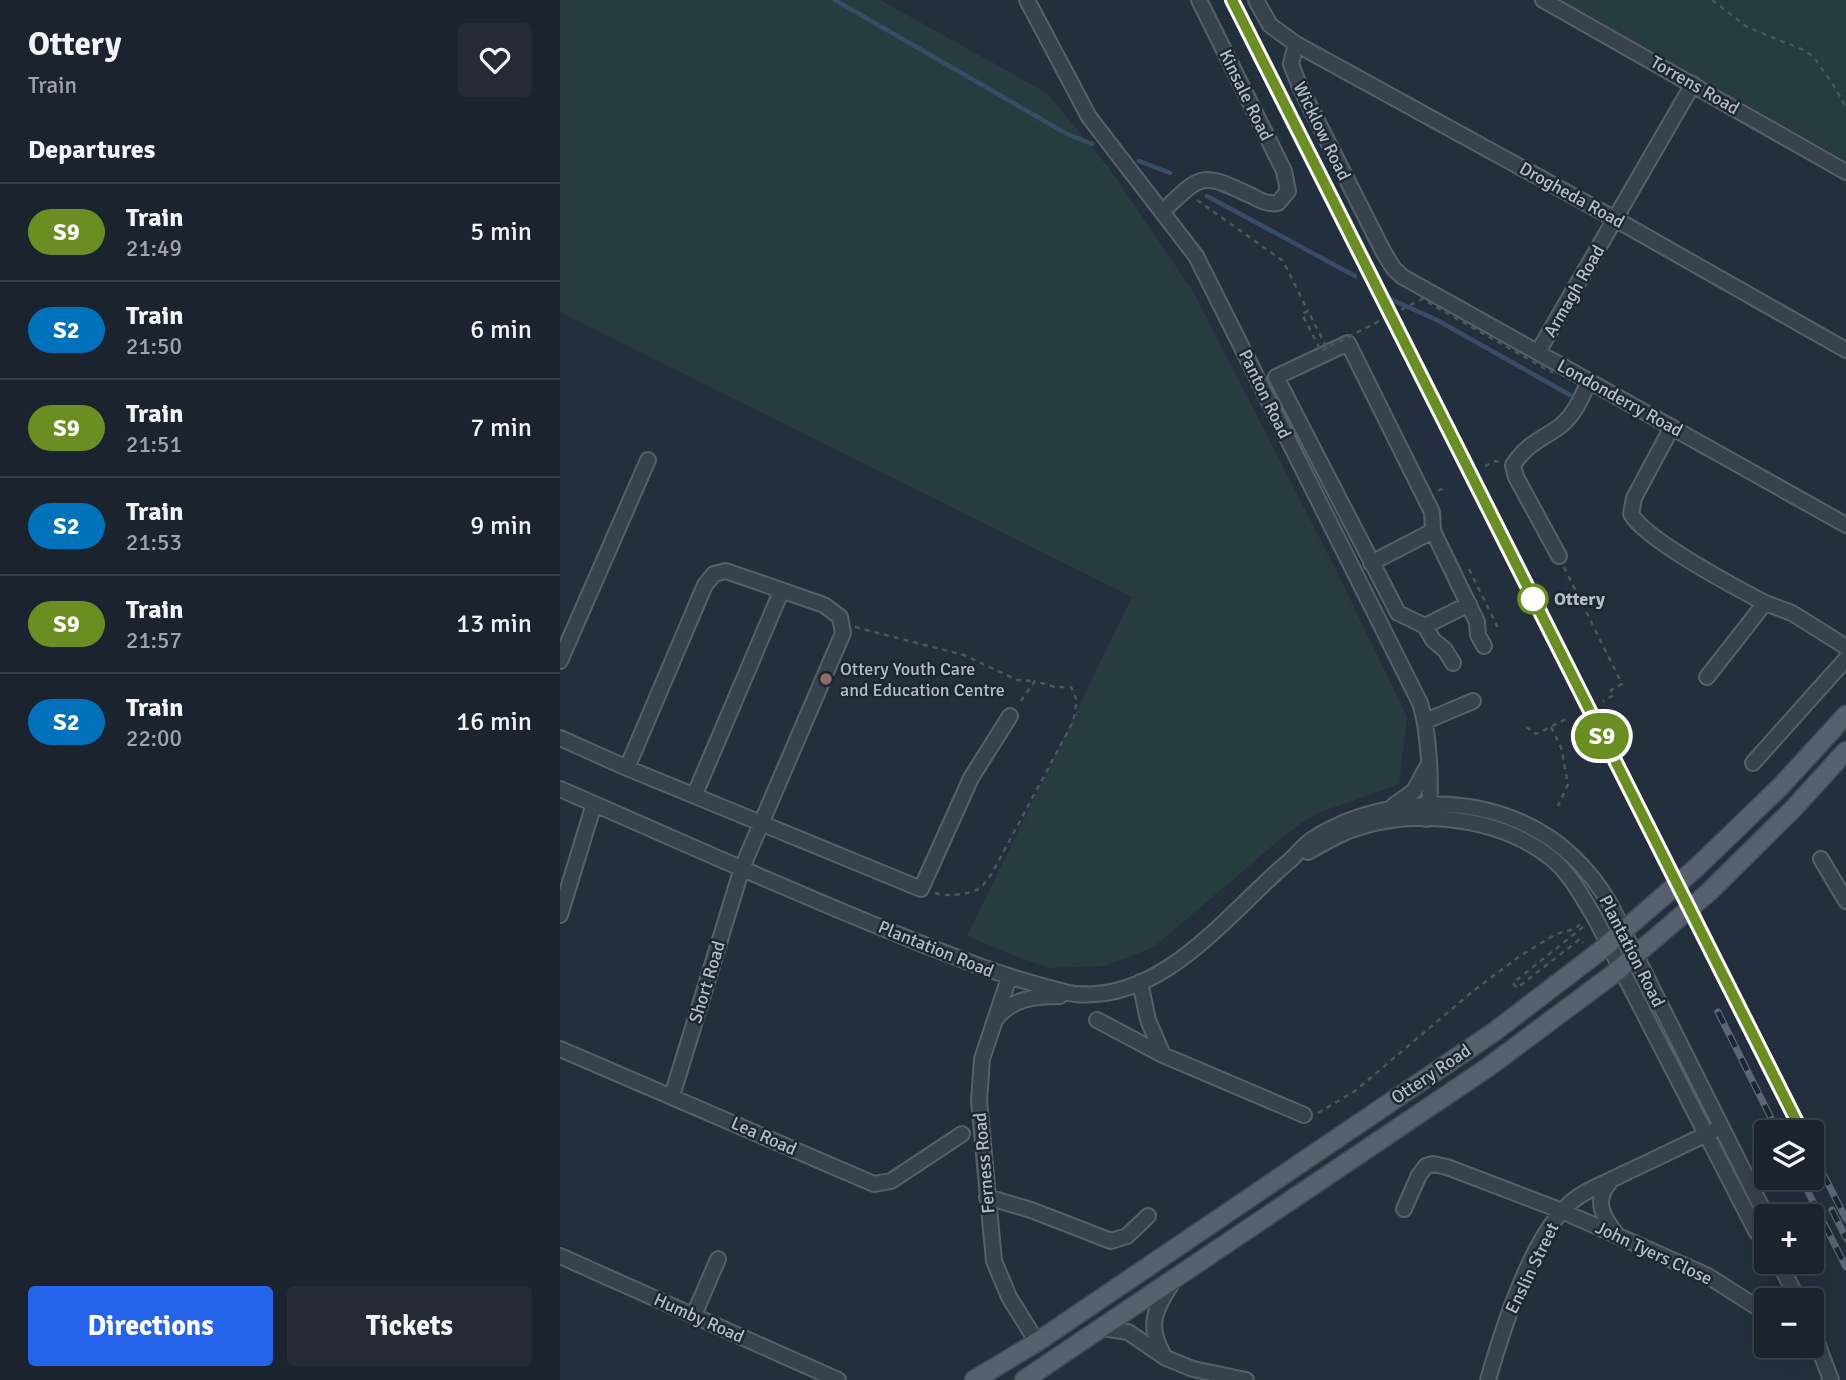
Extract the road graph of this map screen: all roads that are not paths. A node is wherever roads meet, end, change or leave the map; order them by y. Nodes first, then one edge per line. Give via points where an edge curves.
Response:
1 (1027, 0) edge
2 (1199, 0) edge
3 (1256, 0) edge
4 (1543, 0) edge
5 (1296, 44) junction
6 (1693, 84) junction
7 (1846, 172) edge
8 (1163, 211) junction
9 (1615, 219) junction
10 (1394, 269) joint
11 (1846, 350) edge
12 (1538, 352) junction
13 (1589, 381) junction
14 (1672, 427) junction
15 (648, 460) dead end
16 (1846, 525) edge
17 (1433, 531) junction
18 (1559, 556) road end
19 (1371, 563) junction
20 (781, 592) junction
21 (1766, 603) junction
22 (1469, 604) junction
23 (1425, 626) junction
24 (1484, 646) dead end
25 (1846, 647) edge
26 (1846, 659) edge
27 (560, 661) edge
28 (1453, 663) dead end
29 (1707, 677) dead end
30 (1472, 701) dead end
31 (1846, 715) edge
32 (1010, 716) road end
33 (1426, 721) junction
34 (560, 738) edge
35 (1846, 751) edge
36 (1753, 764) dead end
37 (1428, 766) junction
38 (627, 768) junction
39 (560, 789) edge
40 (695, 794) junction
41 (594, 804) junction
42 (1382, 811) junction
43 (1428, 812) junction
44 (761, 824) junction
45 (1821, 859) dead end
46 (1291, 860) junction
47 (742, 868) junction
48 (1846, 901) edge
49 (560, 915) edge
50 (1009, 978) junction
51 (1140, 982) junction
52 (1074, 994) junction
53 (1097, 1020) dead end
54 (992, 1026) junction
55 (560, 1049) edge
56 (1163, 1055) junction
57 (672, 1096) junction
58 (1304, 1115) road end
59 (1722, 1127) junction
60 (962, 1134) dead end
61 (1707, 1134) junction
62 (1614, 1179) junction
63 (987, 1197) junction
64 (1760, 1204) edge
65 (1404, 1209) dead end
66 (1562, 1211) junction
67 (1148, 1216) dead end
68 (1754, 1227) edge
69 (1622, 1240) junction
70 (560, 1256) edge
71 (718, 1259) dead end
72 (1175, 1279) junction
73 (1754, 1305) edge
74 (694, 1315) junction
75 (1102, 1328) junction
76 (1037, 1342) junction
77 (1166, 1358) junction
78 (1823, 1358) edge
79 (838, 1380) edge
80 (974, 1380) edge
81 (1024, 1380) edge
82 (1247, 1380) edge
83 (1488, 1380) edge
84 (1831, 1380) edge

1 - 8 street, Panton Road via 1089,117
2 - 8 street, Kinsale Road via 1284,171 1288,191 1278,204 1268,204 1218,180 1206,179 1192,184
3 - 5 street via 1270,25
4 - 6 street, Torrens Road
5 - 9 street, Drogheda Road
5 - 10 street, Wicklow Road via 1291,58 1296,78
6 - 7 street, Torrens Road
6 - 9 street, Armagh Road
8 - 33 street, Panton Road via 1203,268
9 - 11 street, Drogheda Road
9 - 12 street, Armagh Road
10 - 12 street, Londonderry Road
12 - 13 street, Londonderry Road
13 - 14 street, Londonderry Road
13 - 18 street via 1577,408 1561,426 1534,441 1513,465
14 - 16 street, Londonderry Road
14 - 21 street via 1633,498 1631,514 1645,530
15 - 27 street
17 - 19 street
17 - 19 street via 1432,512 1348,343 1276,377
17 - 22 street
19 - 23 street via 1398,613
20 - 38 street via 726,571 708,579
20 - 40 street
20 - 44 street, Short Road via 824,605 840,617 843,633
21 - 25 street via 1792,613
21 - 29 street
22 - 23 street
22 - 24 street
23 - 28 street
26 - 36 street
30 - 33 street
31 - 76 main road, Ottery Road, bridge via 1697,867 1592,947 1494,1032
32 - 44 street via 971,778 921,889
33 - 37 street, Panton Road
34 - 38 street
35 - 72 main road, Ottery Road, bridge via 1709,892 1612,975 1495,1062
37 - 42 street via 1414,791
37 - 43 street, Panton Road
38 - 40 street
39 - 41 street, Plantation Road
40 - 44 street
41 - 47 street, Plantation Road
41 - 49 street
42 - 43 street, Plantation Road
42 - 46 street, Plantation Road via 1324,832
43 - 46 street, Plantation Road via 1347,832
43 - 59 street, Plantation Road via 1467,806 1501,814 1552,839 1580,863 1610,904
43 - 61 street, Plantation Road via 1509,835 1553,860 1595,918
44 - 47 street, Short Road
45 - 48 street
46 - 51 street, Plantation Road via 1184,956
47 - 50 street, Plantation Road
47 - 57 street, Short Road
50 - 52 street, Plantation Road
50 - 54 street, Ferness Road
51 - 52 street, Plantation Road
51 - 56 street
52 - 54 street via 1024,999 1002,1011
53 - 56 street
54 - 63 street, Ferness Road via 979,1080
55 - 57 street, Lea Road
56 - 58 street
57 - 60 street, Lea Road via 874,1184 891,1181
59 - 61 street, Enslin Street
59 - 64 street, Plantation Road
61 - 62 street, Enslin Street
61 - 68 street, Plantation Road
62 - 66 street, Enslin Street
62 - 69 street via 1602,1193 1600,1205
63 - 67 street via 1111,1241 1127,1236
63 - 76 street, Ferness Road via 998,1276
65 - 66 street, John Tyers Close via 1422,1170 1433,1164
66 - 69 street, John Tyers Close
66 - 83 street, Enslin Street via 1519,1289
69 - 73 street, John Tyers Close via 1707,1276
70 - 74 street, Humby Road
71 - 74 street
72 - 75 main road, Ottery Road
72 - 77 street via 1155,1313 1153,1329
74 - 79 street, Humby Road
75 - 77 street via 1128,1332
75 - 81 main road, Ottery Road
76 - 80 main road, Ottery Road
77 - 82 street via 1193,1369
78 - 84 street

